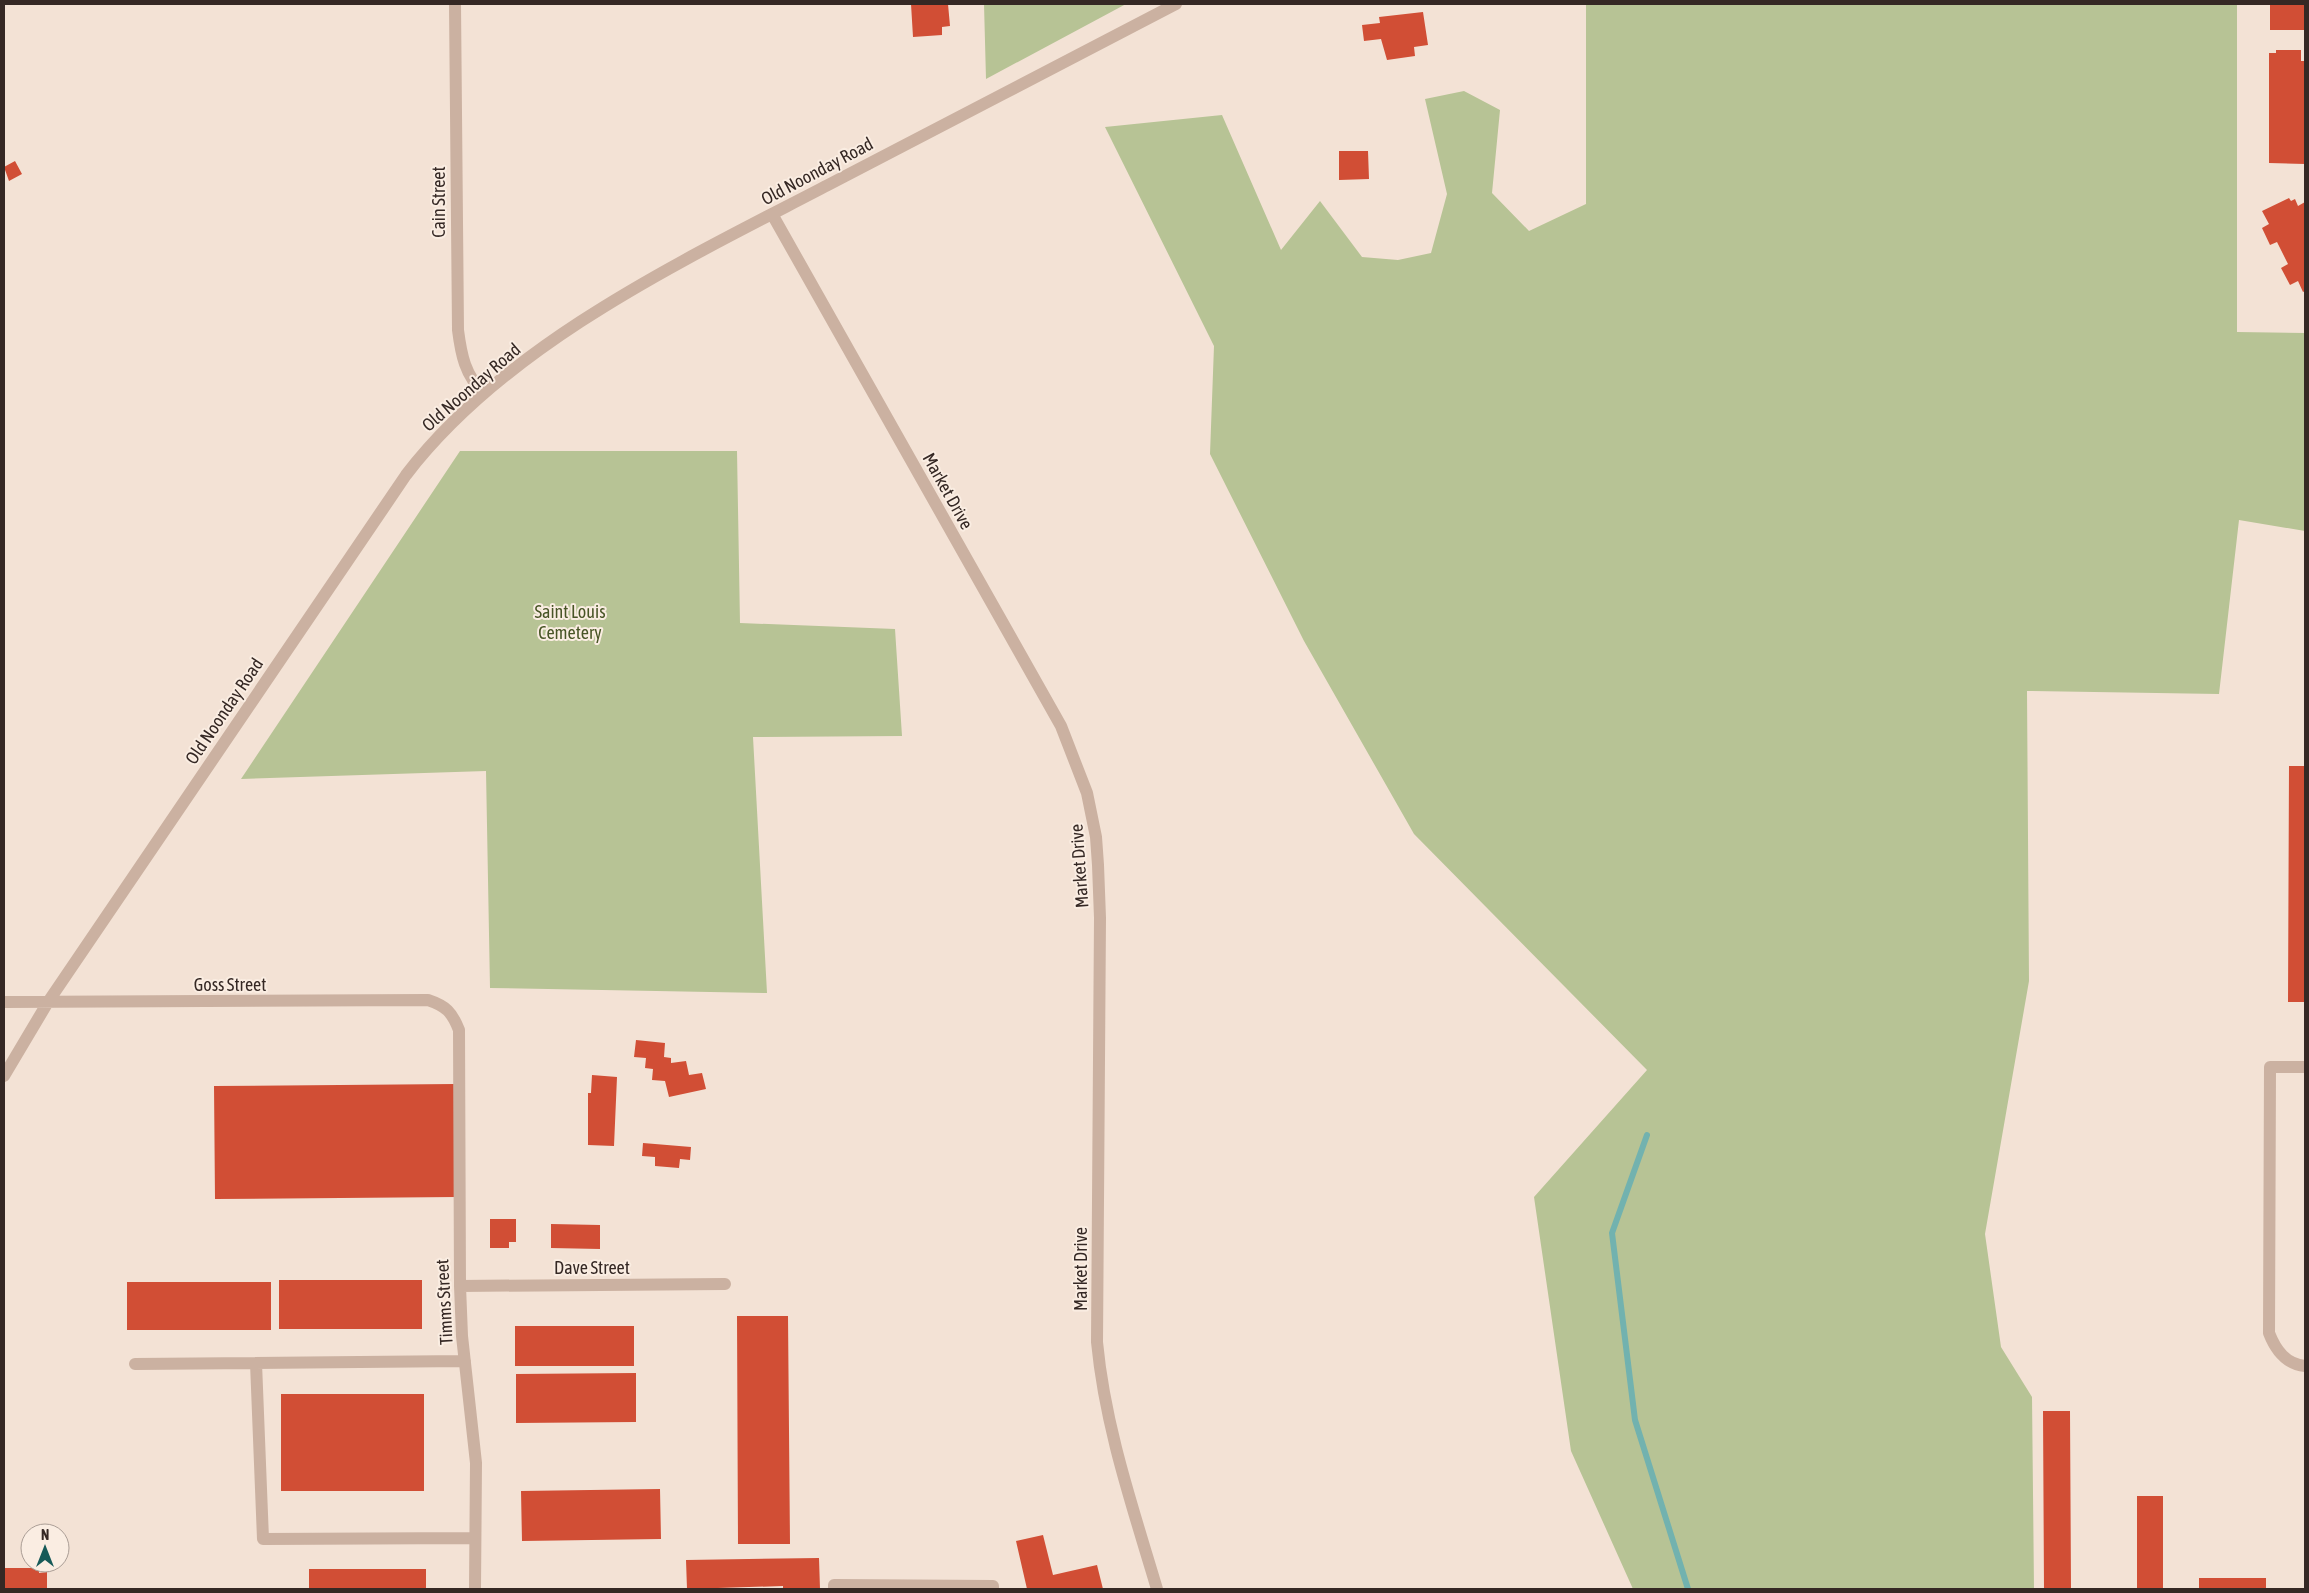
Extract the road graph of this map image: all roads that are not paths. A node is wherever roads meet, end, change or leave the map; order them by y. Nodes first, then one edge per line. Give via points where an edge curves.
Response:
1 (455, 4) edge
2 (1176, 4) edge
3 (772, 214) junction
4 (484, 393) junction
5 (4, 1002) edge
6 (48, 1002) junction
7 (453, 1014) joint
8 (2305, 1066) edge
9 (4, 1076) edge
10 (725, 1284) dead end
11 (460, 1286) junction
12 (465, 1361) junction
13 (256, 1363) junction
14 (136, 1364) dead end
15 (2305, 1366) edge
16 (475, 1538) junction
17 (475, 1589) edge
18 (834, 1589) edge
19 (993, 1589) edge
20 (1157, 1589) edge

1 - 4 street, Cain Street via 458,330 461,358 474,384
2 - 3 street, Old Noonday Road
3 - 4 street, Old Noonday Road via 588,318
3 - 20 street, Market Drive via 1061,726 1088,793 1096,837 1100,918 1096,1317 1099,1360 1120,1463
4 - 6 street, Old Noonday Road via 429,445 406,475
5 - 6 street, Goss Street
6 - 7 street, Goss Street via 428,1000 443,1004
6 - 9 street, Old Noonday Road
7 - 11 street, Timms Street via 459,1030
8 - 15 street via 2270,1067 2269,1333 2285,1359 2294,1365
10 - 11 street, Dave Street
11 - 12 street, Timms Street
12 - 13 street
12 - 16 street, Timms Street via 476,1463
13 - 14 street
13 - 16 street via 263,1539
16 - 17 street, Timms Street
18 - 19 street via 834,1586 993,1586

